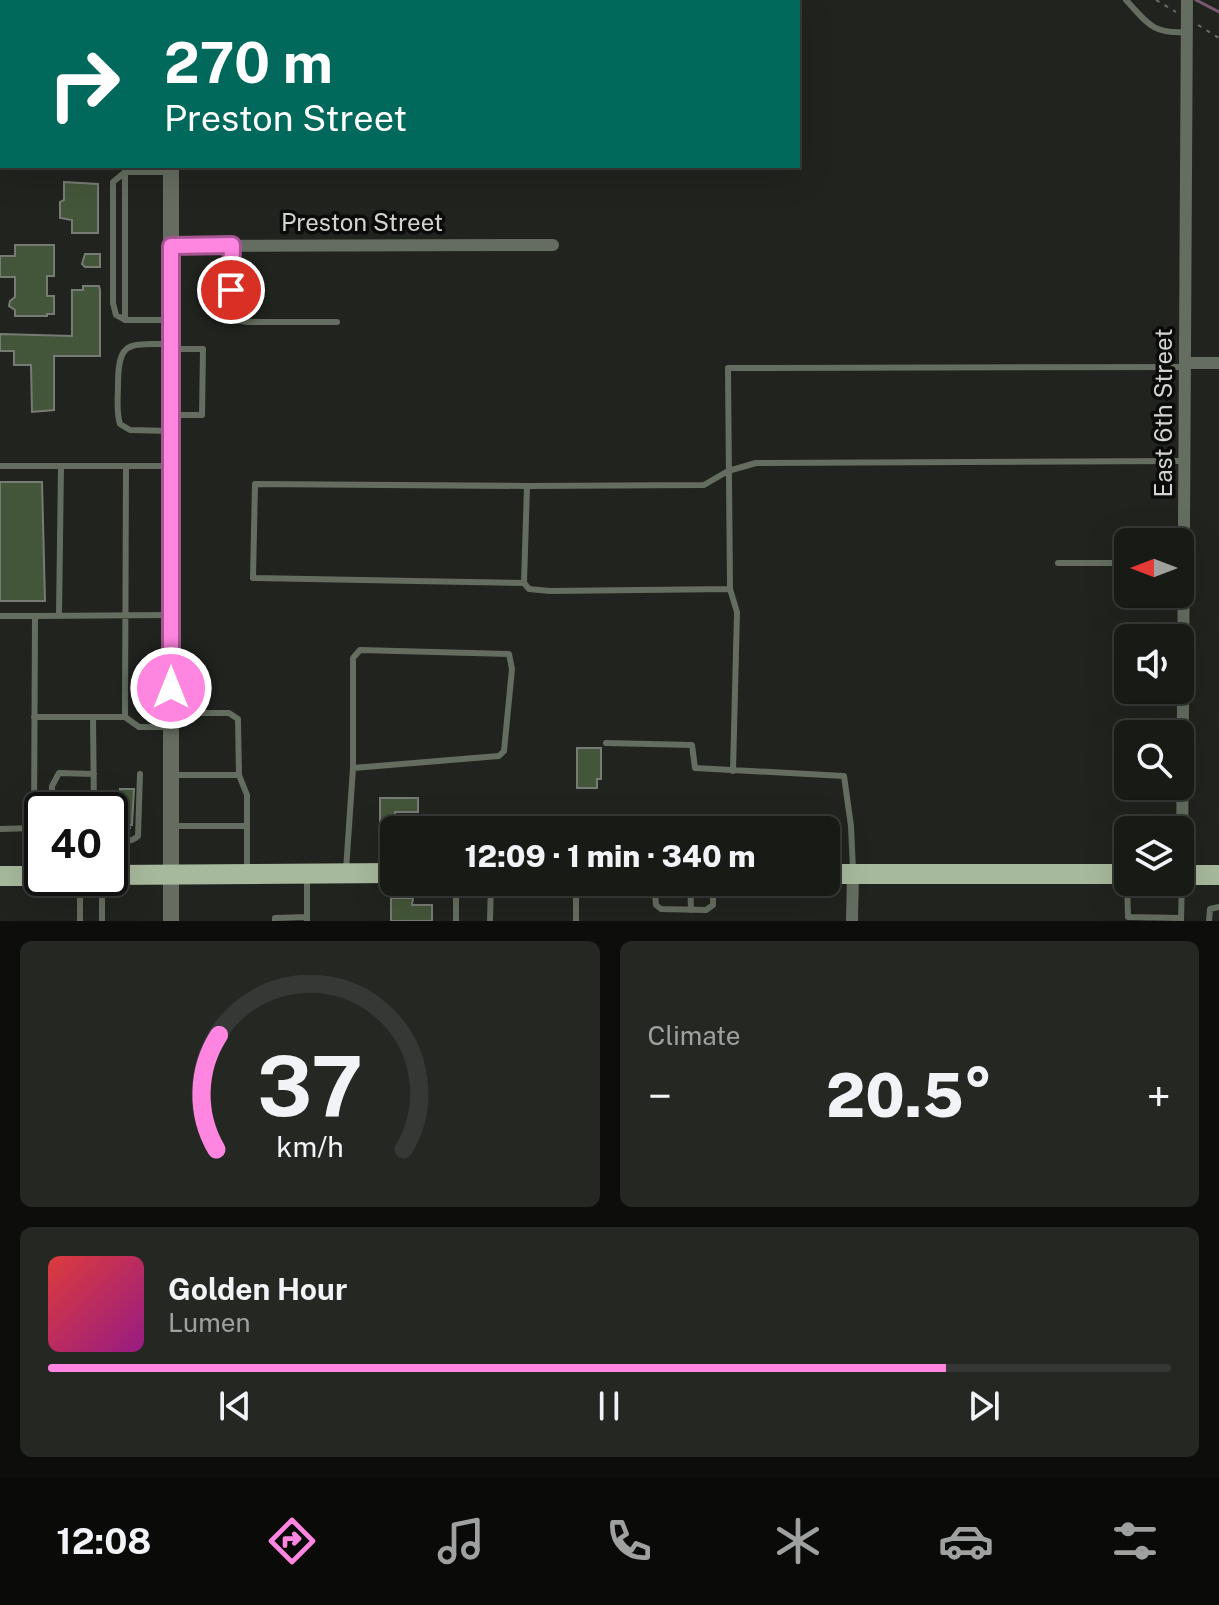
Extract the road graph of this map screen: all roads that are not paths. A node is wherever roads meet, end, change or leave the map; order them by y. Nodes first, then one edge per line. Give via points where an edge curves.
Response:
1 (1126, 0) edge
2 (1187, 7) edge
3 (1187, 32) junction
4 (171, 169) edge
5 (125, 172) junction
6 (232, 245) junction
7 (553, 245) dead end
8 (171, 246) junction
9 (125, 320) junction
10 (171, 320) junction
11 (337, 322) dead end
12 (171, 346) junction
13 (1219, 363) edge
14 (1187, 365) junction
15 (171, 423) junction
16 (1186, 461) junction
17 (0, 466) edge
18 (61, 466) junction
19 (126, 466) junction
20 (171, 466) junction
21 (728, 471) junction
22 (527, 486) junction
23 (1184, 528) edge
24 (1058, 563) dead end
25 (1114, 563) edge
26 (524, 583) junction
27 (730, 589) junction
28 (1183, 608) edge
29 (59, 615) junction
30 (125, 615) junction
31 (171, 615) junction
32 (0, 616) edge
33 (35, 616) junction
34 (34, 717) junction
35 (93, 717) junction
36 (125, 717) junction
37 (171, 720) junction
38 (606, 743) dead end
39 (353, 768) junction
40 (733, 771) junction
41 (94, 774) junction
42 (140, 774) dead end
43 (171, 775) junction
44 (239, 775) junction
45 (34, 792) edge
46 (52, 792) edge
47 (94, 792) edge
48 (1181, 816) edge
49 (171, 826) junction
50 (247, 826) junction
51 (24, 828) edge
52 (0, 829) edge
53 (128, 841) edge
54 (307, 873) junction
55 (346, 873) junction
56 (380, 873) edge
57 (247, 874) junction
58 (840, 874) edge
59 (853, 874) junction
60 (1114, 874) edge
61 (128, 875) edge
62 (171, 875) junction
63 (1194, 875) edge
64 (1219, 875) edge
65 (0, 876) edge
66 (24, 876) edge
67 (80, 896) edge
68 (102, 896) edge
69 (456, 896) edge
70 (491, 896) edge
71 (576, 896) edge
72 (655, 896) edge
73 (690, 896) edge
74 (713, 896) edge
75 (1128, 896) edge
76 (1181, 896) edge
77 (1219, 907) edge
78 (691, 910) junction
79 (307, 919) edge
80 (1128, 919) edge
81 (1160, 919) edge
82 (1181, 919) edge
83 (80, 921) edge
84 (102, 921) edge
85 (171, 921) edge
86 (275, 921) edge
87 (456, 921) edge
88 (490, 921) edge
89 (576, 921) edge
90 (852, 921) edge
91 (1209, 921) edge

1 - 3 lane via 1163,33
2 - 3 street, East 6th Street
3 - 14 street, East 6th Street
4 - 5 lane
4 - 8 street
5 - 9 lane
5 - 9 lane via 113,182 114,312
6 - 7 street, Preston Street
6 - 8 street, Preston Street
6 - 11 lane via 230,319
8 - 10 street
9 - 10 lane
10 - 12 street
12 - 15 street
12 - 15 lane via 203,349 202,415
12 - 15 lane via 136,345 123,351 118,363 120,424 126,429
13 - 14 street
14 - 16 street, East 6th Street
14 - 21 lane via 728,368
15 - 20 street
16 - 21 lane via 756,463
16 - 23 street, East 6th Street
17 - 18 lane
18 - 19 lane
18 - 29 lane
19 - 20 lane
19 - 30 lane
20 - 31 street
21 - 22 lane via 704,485
21 - 27 lane
22 - 26 lane
22 - 26 lane via 255,484 253,578
24 - 25 lane
26 - 27 lane via 529,589 550,591
27 - 40 lane via 737,612
28 - 48 street, East 6th Street
29 - 30 lane
29 - 33 lane
30 - 31 lane
30 - 36 lane
31 - 37 street
32 - 33 lane
33 - 34 lane
34 - 35 lane
34 - 45 lane
35 - 36 lane
35 - 41 lane
36 - 37 lane via 139,727
37 - 43 street
37 - 44 lane via 229,713 238,719
38 - 40 lane via 692,745 695,768
39 - 39 lane via 353,658 360,650 509,654 504,751 499,756
39 - 55 lane
40 - 59 lane via 844,776
41 - 46 lane via 59,773
41 - 47 lane
42 - 53 lane via 140,828
43 - 44 lane
43 - 49 street
44 - 50 lane via 247,795
49 - 50 lane
49 - 62 street
50 - 57 lane
51 - 52 lane
54 - 55 main road
54 - 57 main road
54 - 79 lane
55 - 56 main road
57 - 62 main road
58 - 59 main road
59 - 60 main road
59 - 90 street
61 - 62 main road
62 - 85 street
63 - 64 main road
65 - 66 main road
67 - 83 lane
68 - 84 lane
69 - 87 lane
70 - 88 lane
71 - 89 lane
72 - 78 lane via 658,908
73 - 78 lane
74 - 78 lane via 711,909
75 - 80 lane
76 - 82 lane
77 - 91 lane via 1210,909
79 - 86 lane
80 - 81 lane
81 - 82 lane

